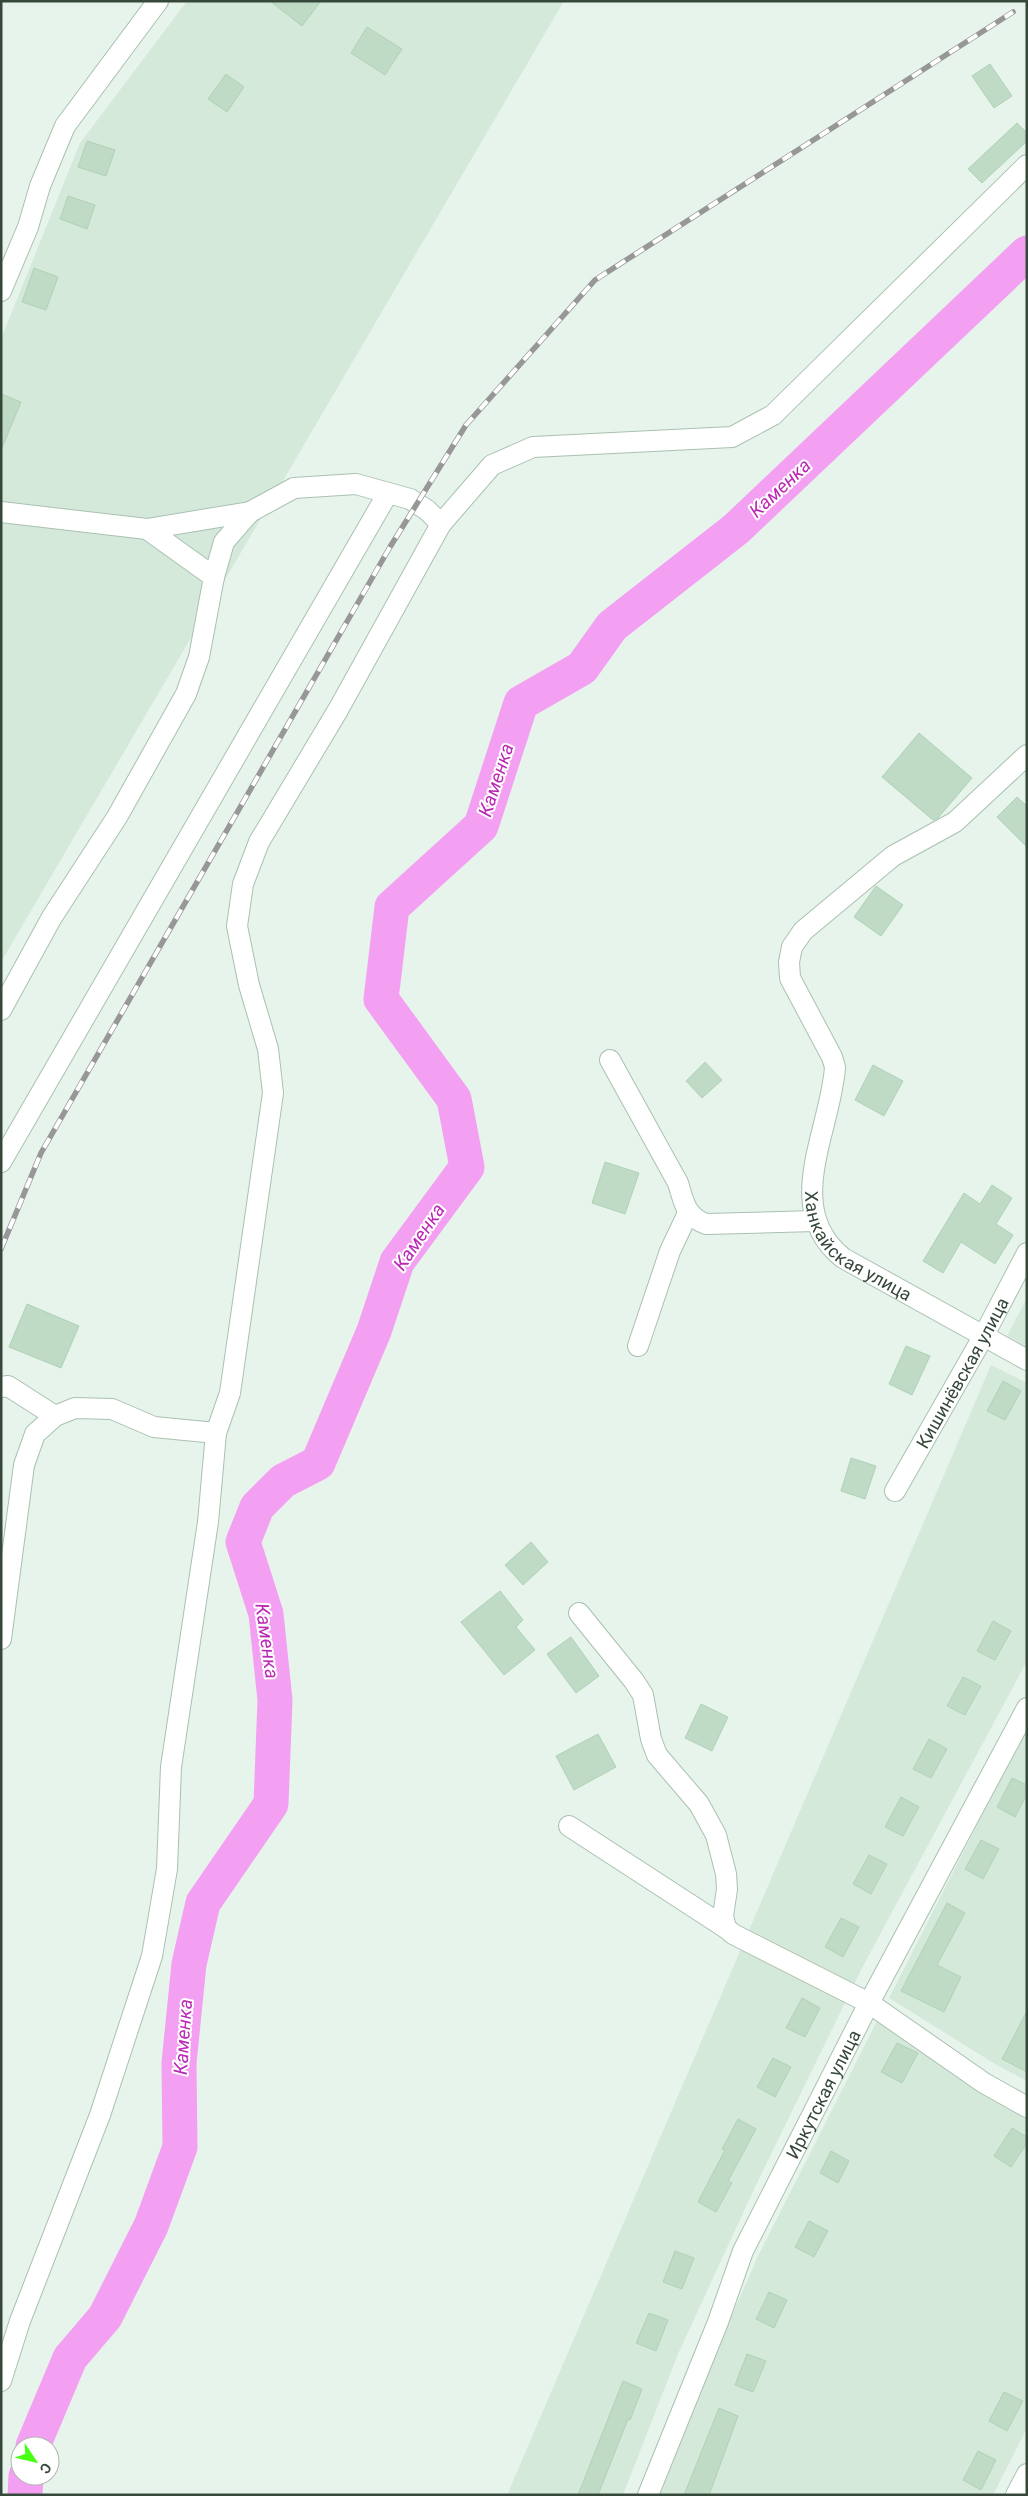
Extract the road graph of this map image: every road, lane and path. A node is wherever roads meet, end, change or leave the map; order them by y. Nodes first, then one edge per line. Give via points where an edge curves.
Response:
1 (158, 1) edge
2 (1027, 165) edge
3 (1, 291) edge
4 (388, 493) junction
5 (1, 512) edge
6 (250, 512) junction
7 (441, 524) junction
8 (147, 529) junction
9 (214, 578) junction
10 (1027, 755) edge
11 (1, 1010) edge
12 (610, 1060) dead end
13 (1, 1162) edge
14 (688, 1213) junction
15 (815, 1221) junction
16 (1027, 1253) edge
17 (983, 1337) junction
18 (638, 1346) dead end
19 (1027, 1360) edge
20 (1, 1387) edge
21 (55, 1416) junction
22 (216, 1433) junction
23 (895, 1490) dead end
24 (579, 1613) dead end
25 (1, 1639) edge
26 (1027, 1708) edge
27 (569, 1826) dead end
28 (726, 1928) junction
29 (869, 2003) junction
30 (1027, 2107) edge
31 (20, 2321) junction
32 (1, 2338) edge
33 (1, 2381) edge
34 (1027, 2474) edge
35 (648, 2495) edge
36 (1016, 2495) edge

1 - 3 street via 65,126
2 - 7 street via 773,415 732,437 533,446 492,465
4 - 6 street via 356,484 294,488
4 - 7 street via 410,500
4 - 13 street
5 - 8 street
6 - 8 street
6 - 9 street via 224,542
7 - 22 street via 338,710 259,842 243,884 237,926 249,985 268,1049 273,1093 230,1393
8 - 9 street
9 - 11 street via 199,657 186,694 117,817 52,917
10 - 15 street, Ханкайская улица via 956,822 893,856 803,931 792,947 790,978 835,1067 812,1187
12 - 14 street via 678,1183
14 - 15 street via 706,1224
14 - 18 street via 670,1252
15 - 17 street, Ханкайская улица via 824,1238 843,1258
16 - 17 street, Кишинёвская улица
17 - 19 street, Ханкайская улица
17 - 23 street, Кишинёвская улица
20 - 21 street via 8,1386
21 - 22 street via 75,1408 112,1410 154,1427
21 - 25 street via 35,1434 24,1465
22 - 31 street via 208,1522 171,1767 167,1869 152,1956 100,2115
24 - 28 street via 634,1680 643,1695 657,1755 699,1804 716,1835 726,1874 723,1916
26 - 29 street, Иркутская улица
27 - 28 street
28 - 29 street
29 - 30 street via 984,2082
29 - 35 street, Иркутская улица via 743,2252
31 - 32 street
31 - 33 street
34 - 36 street

